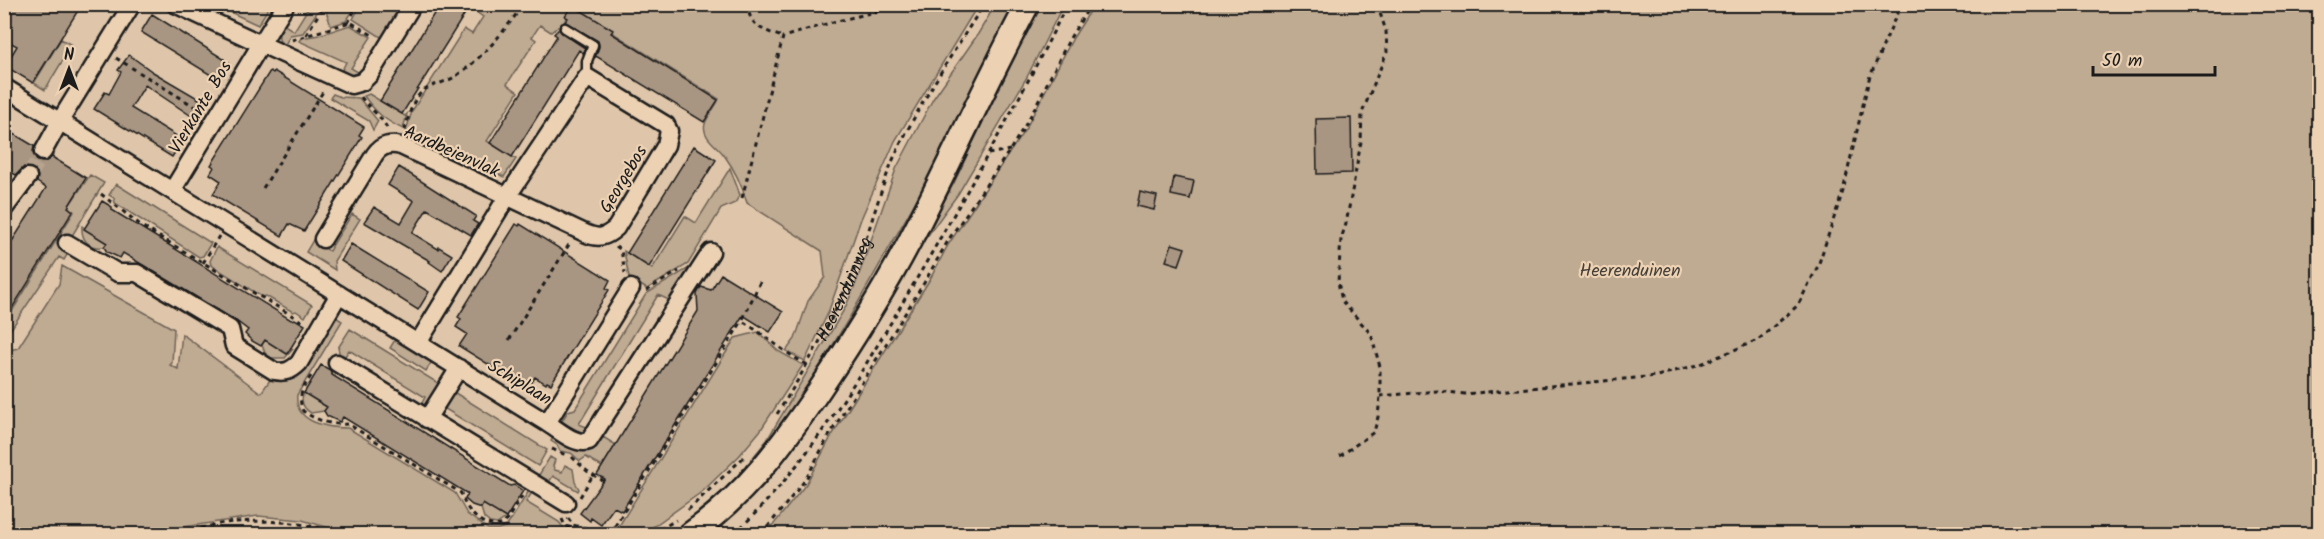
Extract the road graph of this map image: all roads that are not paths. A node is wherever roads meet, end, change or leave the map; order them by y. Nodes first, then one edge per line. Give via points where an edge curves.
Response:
1 (132, 4) edge
2 (175, 4) edge
3 (286, 4) edge
4 (413, 4) edge
5 (1028, 4) edge
6 (565, 28) dead end
7 (261, 44) junction
8 (587, 77) junction
9 (4, 87) edge
10 (60, 121) junction
11 (43, 152) tunnel mouth
12 (28, 177) tunnel mouth
13 (172, 191) junction
14 (507, 197) junction
15 (4, 209) edge
16 (323, 239) dead end
17 (67, 243) dead end
18 (711, 252) dead end
19 (632, 286) road end
20 (339, 294) junction
21 (418, 343) junction
22 (337, 363) dead end
23 (459, 368) junction
24 (427, 419) junction
25 (547, 423) junction
26 (569, 508) road end
27 (690, 534) edge

1 - 10 street
2 - 7 street
3 - 7 street, Vierkante Bos
4 - 7 street via 370,74 356,84 347,84
5 - 27 main road, Heerenduinweg via 917,228 845,352 770,460 731,502
6 - 8 lane via 593,45 586,61
7 - 13 street, Vierkante Bos
8 - 14 street
8 - 14 street, Georgebos via 660,121 669,131 666,145 616,228 595,237
9 - 10 street, Schiplaan
10 - 11 street
10 - 13 street, Schiplaan
12 - 15 street
13 - 20 street, Schiplaan
14 - 16 street, Aardbeienvlak via 395,145 378,149
14 - 21 street
17 - 20 street via 118,273 137,273 230,328 234,346 281,372 298,363
18 - 25 street via 589,441 576,441
19 - 25 street, Schiplaan
20 - 21 street, Schiplaan
21 - 23 street, Schiplaan
22 - 24 street
23 - 24 street
23 - 25 street, Schiplaan
24 - 26 street

